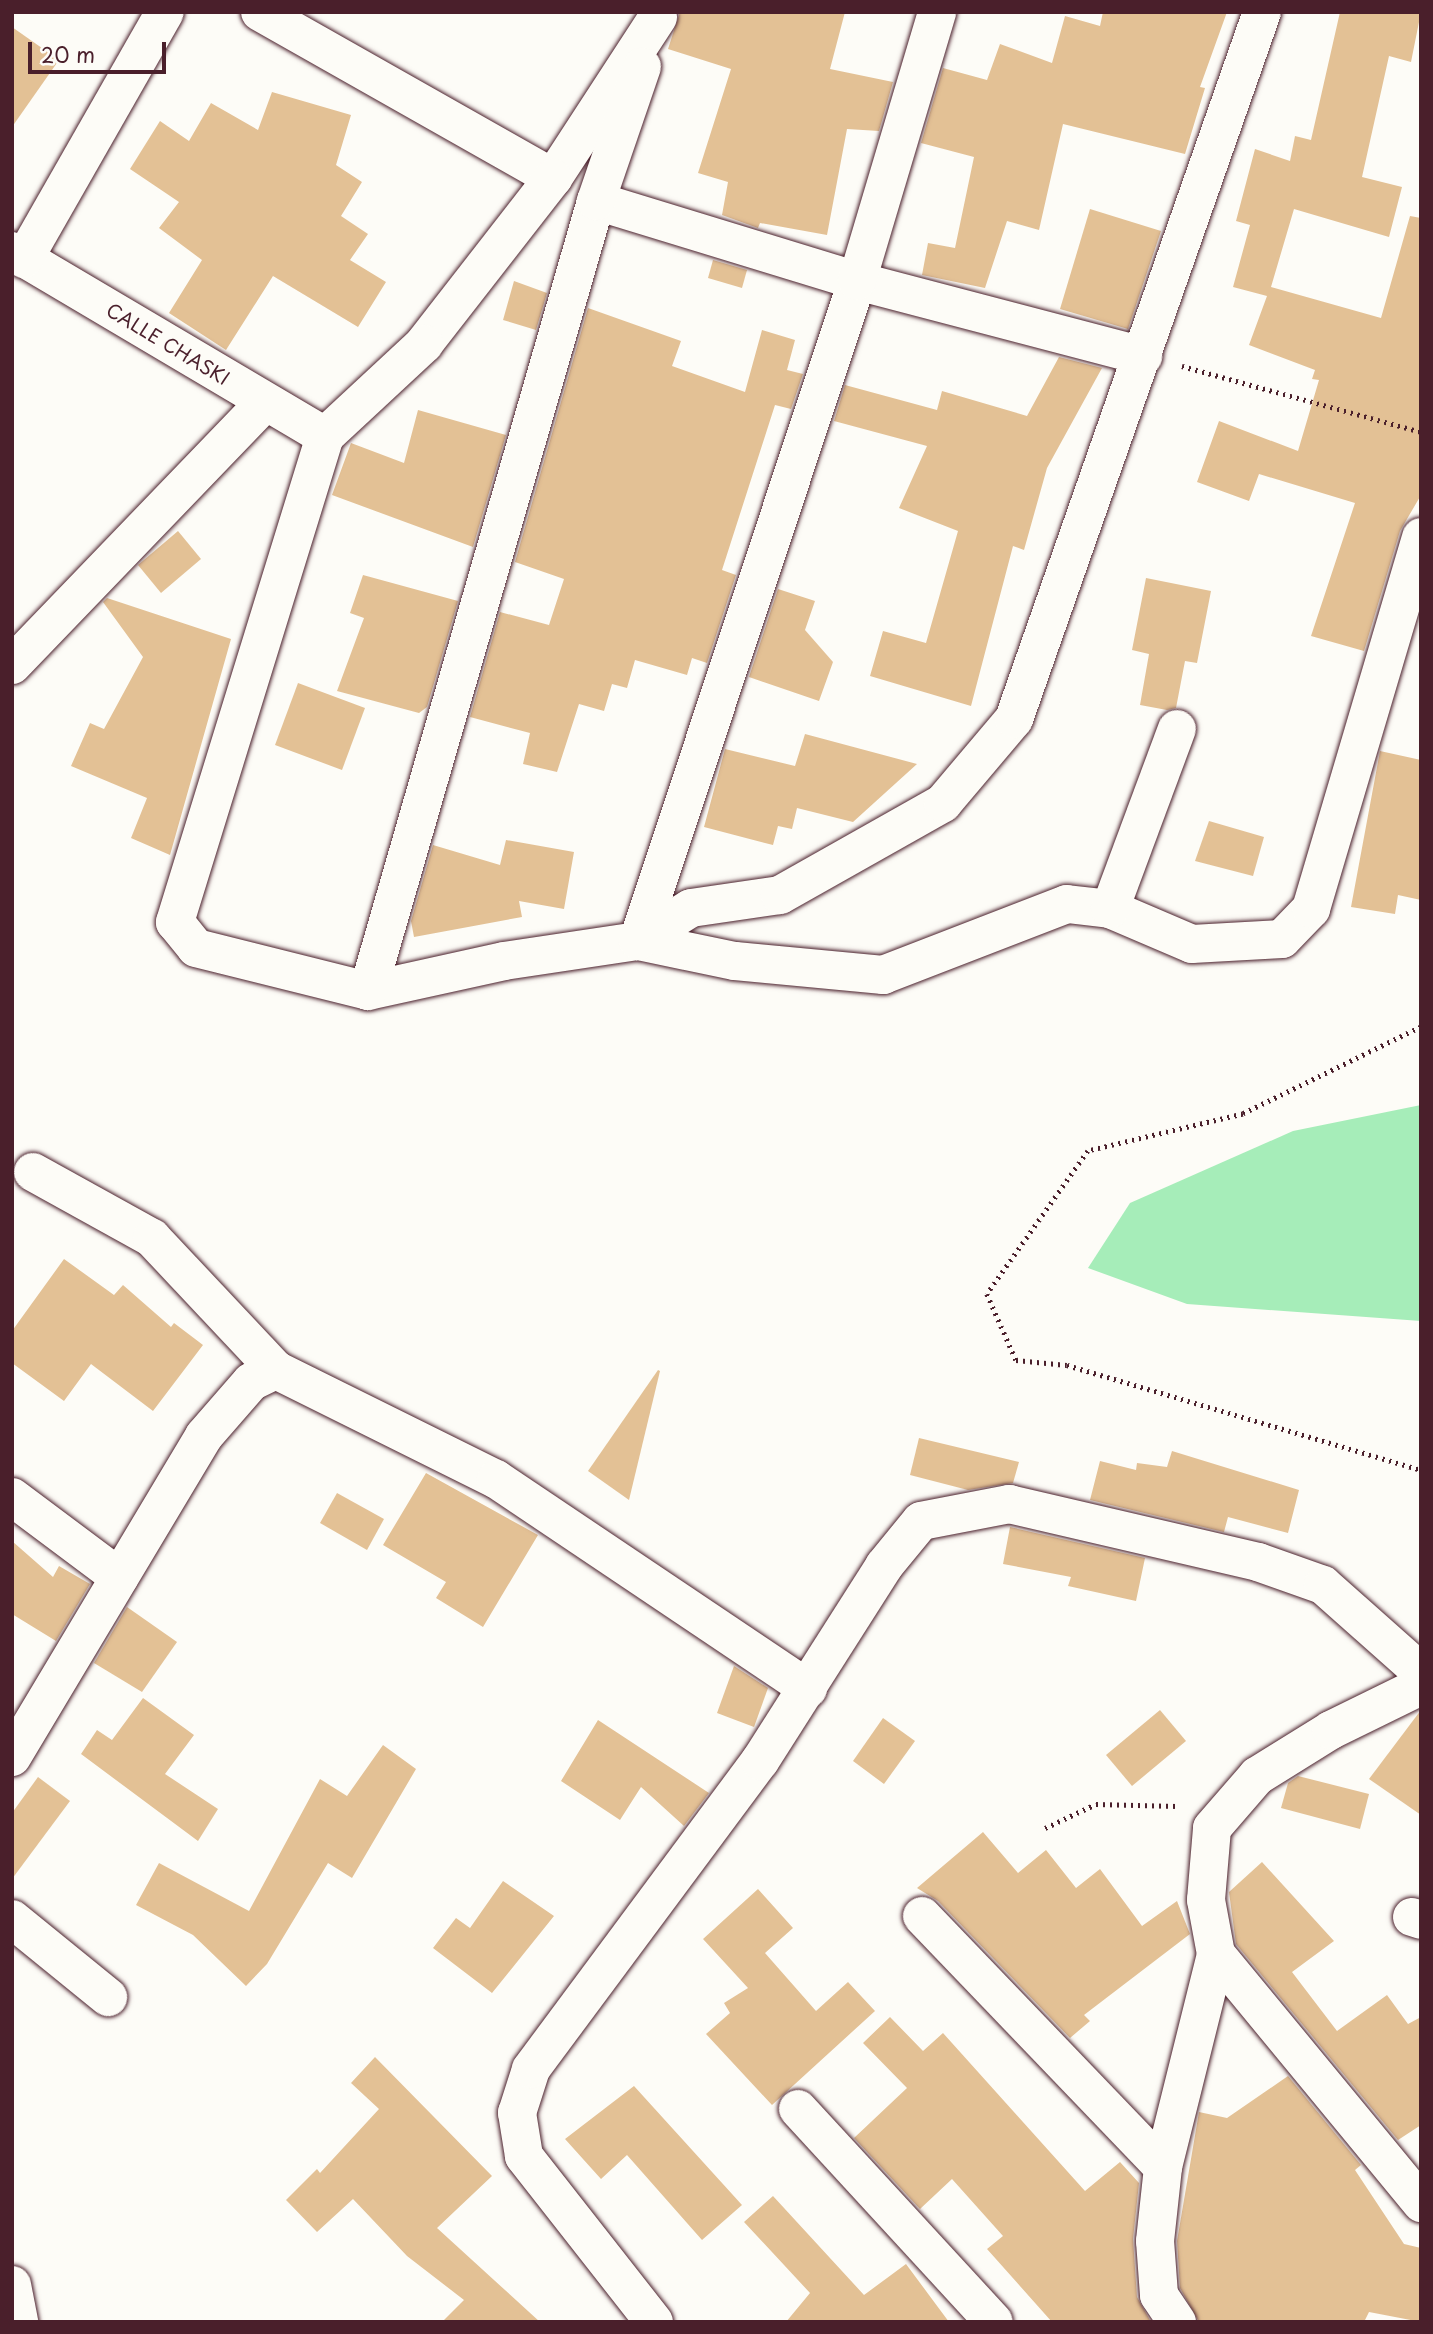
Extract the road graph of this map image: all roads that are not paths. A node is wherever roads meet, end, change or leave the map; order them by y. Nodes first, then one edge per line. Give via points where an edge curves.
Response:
1 (165, 12) edge
2 (260, 12) edge
3 (937, 12) edge
4 (1262, 12) edge
5 (659, 14) edge
6 (553, 178) junction
7 (596, 201) junction
8 (18, 255) edge
9 (857, 281) junction
10 (1143, 356) junction
11 (265, 402) junction
12 (325, 436) junction
13 (1421, 537) edge
14 (12, 665) edge
15 (1177, 729) dead end
16 (1110, 909) junction
17 (638, 941) junction
18 (368, 992) junction
19 (33, 1172) dead end
20 (276, 1370) junction
21 (12, 1497) edge
22 (119, 1577) junction
23 (1421, 1672) edge
24 (1421, 1686) edge
25 (808, 1689) junction
26 (12, 1757) edge
27 (922, 1916) dead end
28 (12, 1919) edge
29 (1216, 1954) junction
30 (108, 1997) dead end
31 (798, 2109) dead end
32 (1163, 2167) junction
33 (1421, 2203) edge
34 (12, 2285) edge
35 (19, 2322) edge
36 (653, 2322) edge
37 (994, 2322) edge
38 (1177, 2322) edge

1 - 8 street
2 - 6 street
3 - 9 street
4 - 10 street
5 - 6 street
5 - 7 street
6 - 12 street via 424,344
7 - 9 street
7 - 18 street
8 - 11 street, CALLE CHASKI
9 - 10 street
9 - 17 street
10 - 17 street via 1014,719 943,803 780,895 691,908
11 - 12 street, CALLE CHASKI
11 - 14 street
12 - 18 street via 175,922 196,948
13 - 16 street via 1311,909 1282,939 1241,946 1192,944
15 - 16 street
16 - 17 street via 1067,904 883,975 734,961
17 - 18 street via 504,961
19 - 20 street via 152,1238
20 - 22 street via 251,1382 224,1406
20 - 25 street via 496,1479
21 - 22 street
22 - 26 street
23 - 25 street via 1323,1584 1258,1562 1009,1504 921,1521 884,1566
24 - 29 street via 1331,1730 1257,1776 1212,1828 1206,1900
25 - 36 street via 531,2069 517,2113 524,2156
27 - 32 street
28 - 30 street
29 - 32 street
29 - 33 street
31 - 37 street
32 - 38 street via 1155,2241 1159,2295
34 - 35 street

